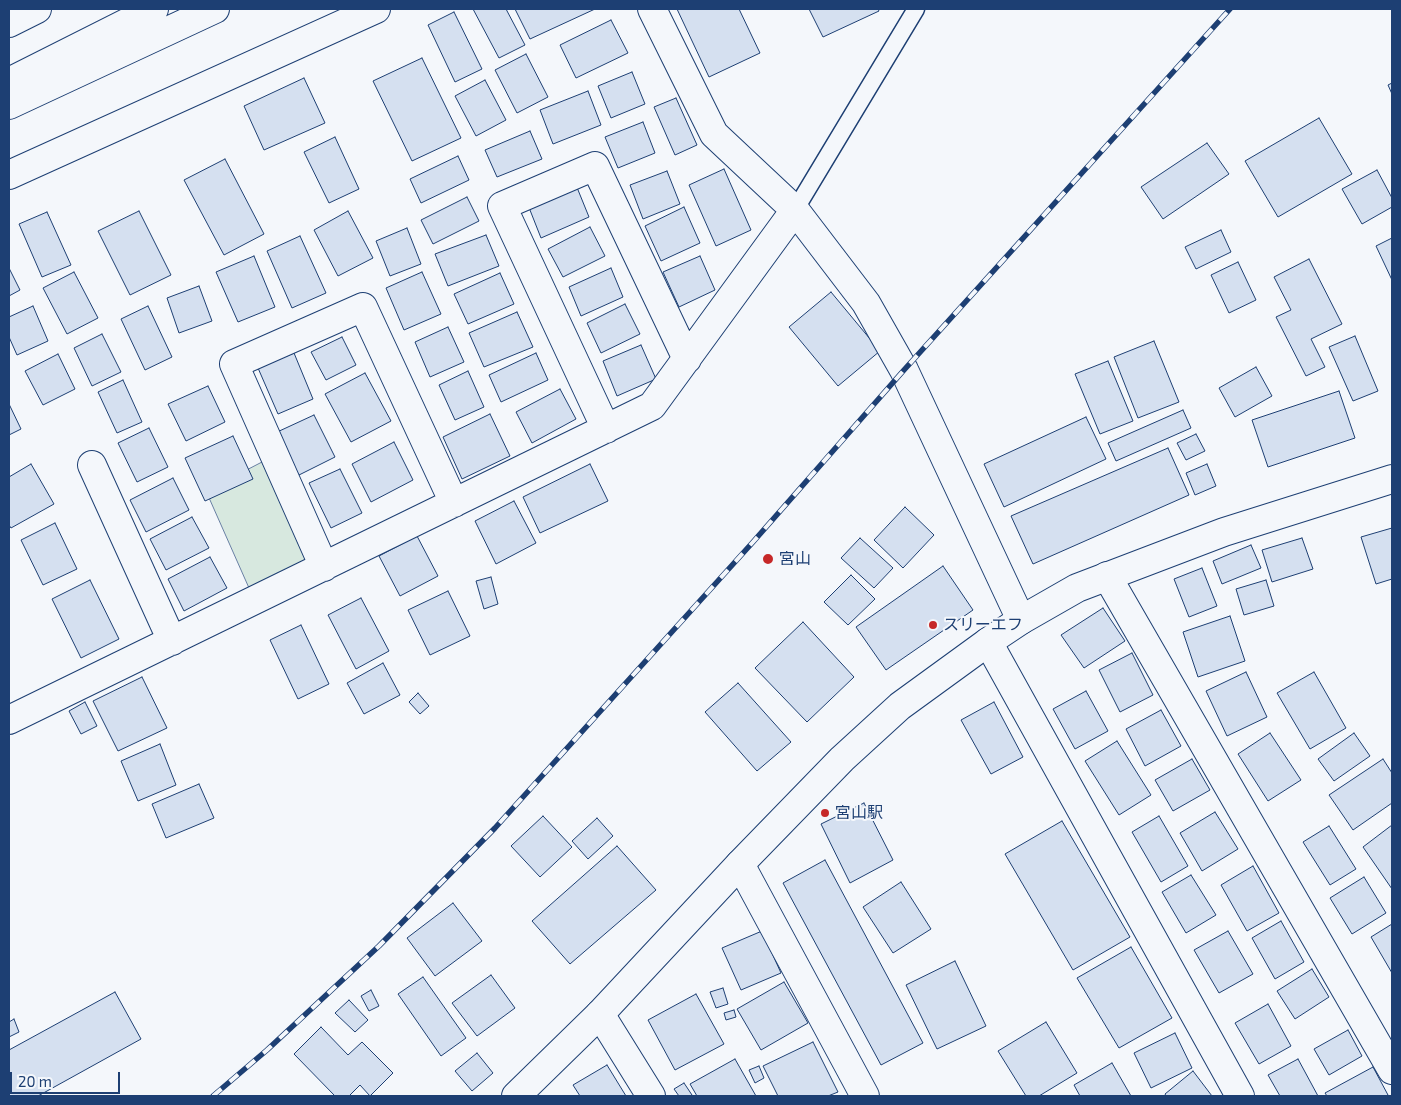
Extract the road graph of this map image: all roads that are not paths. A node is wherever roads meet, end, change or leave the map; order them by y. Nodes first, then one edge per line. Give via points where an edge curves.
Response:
1 (37, 9) edge
2 (154, 9) edge
3 (214, 9) edge
4 (376, 9) edge
5 (652, 9) edge
6 (916, 9) edge
7 (9, 23) edge
8 (9, 82) edge
9 (9, 105) edge
10 (9, 175) edge
11 (795, 210) junction
12 (687, 359) junction
13 (606, 429) junction
14 (92, 465) dead end
15 (1392, 479) edge
16 (454, 503) junction
17 (324, 567) junction
18 (1107, 576) junction
19 (1021, 620) junction
20 (172, 641) junction
21 (988, 642) junction
22 (9, 720) edge
23 (740, 864) junction
24 (600, 1014) junction
25 (1392, 1070) edge
26 (516, 1096) edge
27 (651, 1096) edge
28 (865, 1096) edge
29 (1240, 1096) edge

1 - 7 main road
2 - 8 main road
3 - 9 main road
4 - 10 main road
5 - 11 main road via 714,134
6 - 11 lane
11 - 12 main road
11 - 19 main road via 866,303 892,348
12 - 13 main road via 652,406
12 - 13 main road via 595,166 502,206
13 - 16 main road
14 - 20 main road
15 - 18 main road via 1224,532
16 - 17 main road
16 - 17 main road via 362,307 234,364
17 - 20 main road
18 - 19 main road via 1077,588
18 - 25 main road
19 - 21 main road
20 - 22 main road
21 - 23 main road via 900,706 842,759
21 - 29 main road
23 - 24 main road
23 - 28 main road
24 - 26 main road
24 - 27 main road

